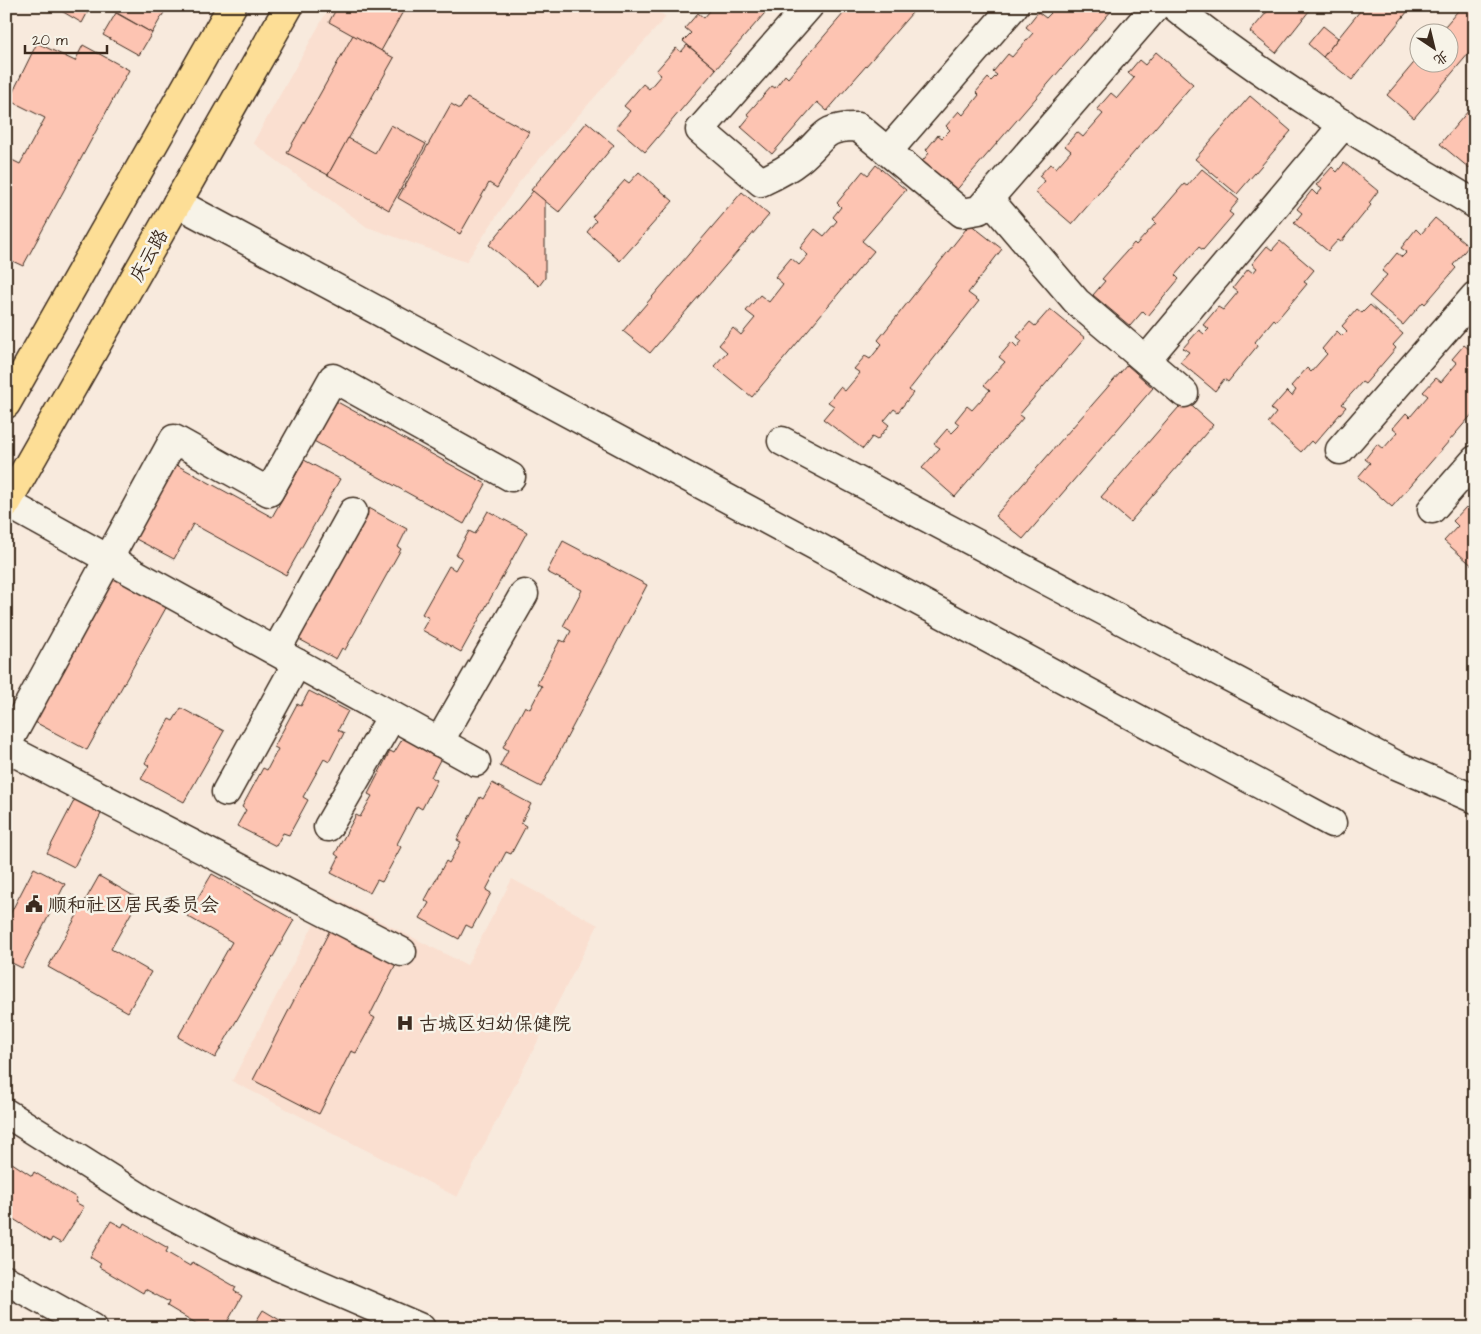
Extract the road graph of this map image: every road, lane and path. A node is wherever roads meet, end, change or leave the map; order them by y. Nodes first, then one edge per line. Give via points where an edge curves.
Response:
1 (232, 6) edge
2 (289, 6) edge
3 (809, 6) edge
4 (1014, 6) edge
5 (1156, 6) edge
6 (1174, 6) edge
7 (1344, 124) junction
8 (888, 151) junction
9 (989, 199) junction
10 (177, 203) junction
11 (1475, 204) edge
12 (1475, 296) edge
13 (1146, 360) junction
14 (1184, 393) dead end
15 (6, 404) edge
16 (782, 441) dead end
17 (1340, 450) dead end
18 (1475, 460) edge
19 (511, 477) dead end
20 (6, 503) edge
21 (1432, 509) dead end
22 (353, 512) dead end
23 (108, 559) junction
24 (524, 594) dead end
25 (286, 657) junction
26 (392, 716) junction
27 (439, 742) junction
28 (6, 747) edge
29 (476, 762) dead end
30 (226, 792) dead end
31 (1475, 799) edge
32 (1332, 823) dead end
33 (328, 827) dead end
34 (402, 952) dead end
35 (6, 1113) edge
36 (6, 1280) edge
37 (87, 1326) edge
38 (421, 1328) edge

1 - 15 main road
2 - 10 main road, 庆云路
3 - 8 street via 700,130 761,182 800,160 822,136 844,126 858,126
4 - 8 street
5 - 9 street
6 - 7 street via 1246,61
7 - 11 street
7 - 13 street
8 - 9 street via 962,213 979,210
9 - 13 street via 1077,302
10 - 20 main road, 庆云路
10 - 32 street
12 - 17 street
13 - 14 street
16 - 31 street via 1396,765
18 - 21 street
19 - 23 street via 333,378 270,492 174,439
20 - 23 street
22 - 25 street
23 - 25 street
23 - 28 street
24 - 27 street
25 - 26 street
25 - 30 street
26 - 27 street
26 - 33 street
27 - 29 street
28 - 34 street
35 - 38 street via 150,1203 231,1246
36 - 37 street

